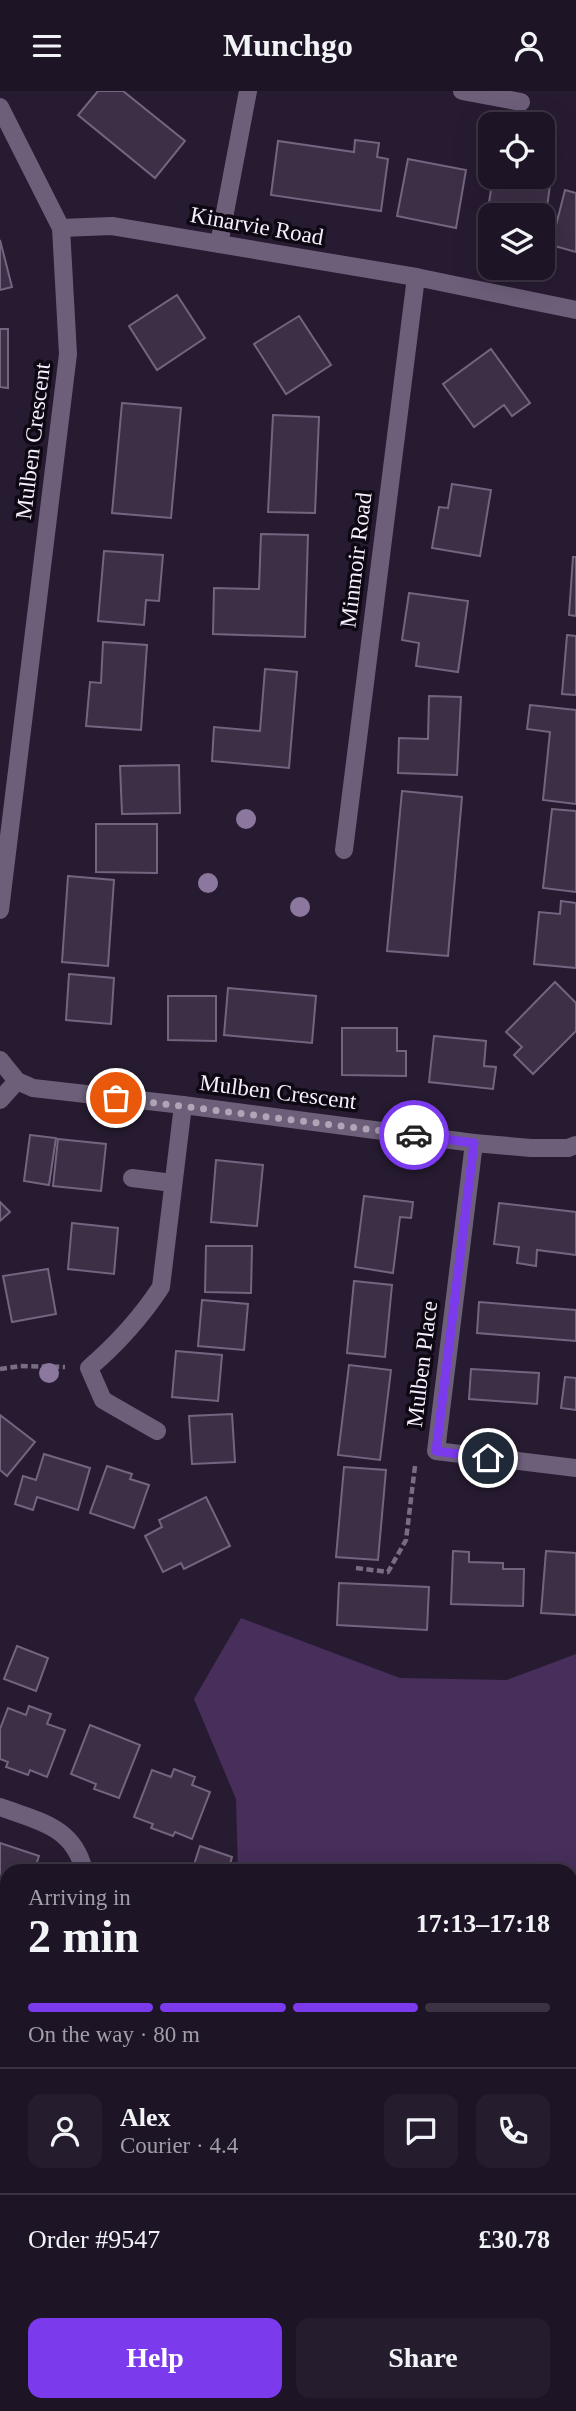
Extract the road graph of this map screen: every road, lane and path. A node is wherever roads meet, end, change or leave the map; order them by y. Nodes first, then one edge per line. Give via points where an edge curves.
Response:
1 (248, 91) edge
2 (462, 91) edge
3 (521, 102) dead end
4 (0, 107) edge
5 (61, 228) junction
6 (219, 244) junction
7 (416, 277) junction
8 (576, 310) edge
9 (344, 850) dead end
10 (2, 867) edge
11 (0, 910) edge
12 (0, 1060) edge
13 (17, 1081) junction
14 (0, 1100) edge
15 (183, 1105) junction
16 (474, 1143) junction
17 (576, 1145) edge
18 (132, 1178) dead end
19 (173, 1184) junction
20 (89, 1368) junction
21 (0, 1369) edge
22 (157, 1431) dead end
23 (436, 1451) junction
24 (576, 1468) edge
25 (356, 1568) dead end
26 (0, 1807) edge
27 (82, 1864) edge

1 - 6 street
2 - 3 street
4 - 5 street
5 - 6 street, Kinarvie Road via 112,226
5 - 10 street, Mulben Crescent via 68,354
6 - 7 street, Kinarvie Road
7 - 8 street, Kinarvie Road
7 - 9 street, Minmoir Road
10 - 11 street, Mulben Crescent
12 - 13 street
13 - 14 street
13 - 15 street, Mulben Crescent via 33,1088
15 - 16 street, Mulben Crescent
15 - 19 street, Mulben Crescent
16 - 17 street, Mulben Crescent via 531,1148
16 - 23 street, Mulben Place
18 - 19 street
19 - 20 street, Mulben Crescent via 161,1287 117,1345
20 - 21 path
20 - 22 street via 103,1400
23 - 24 street, Mulben Place
23 - 25 path via 414,1467 407,1540 388,1572
26 - 27 street via 54,1827 69,1838

